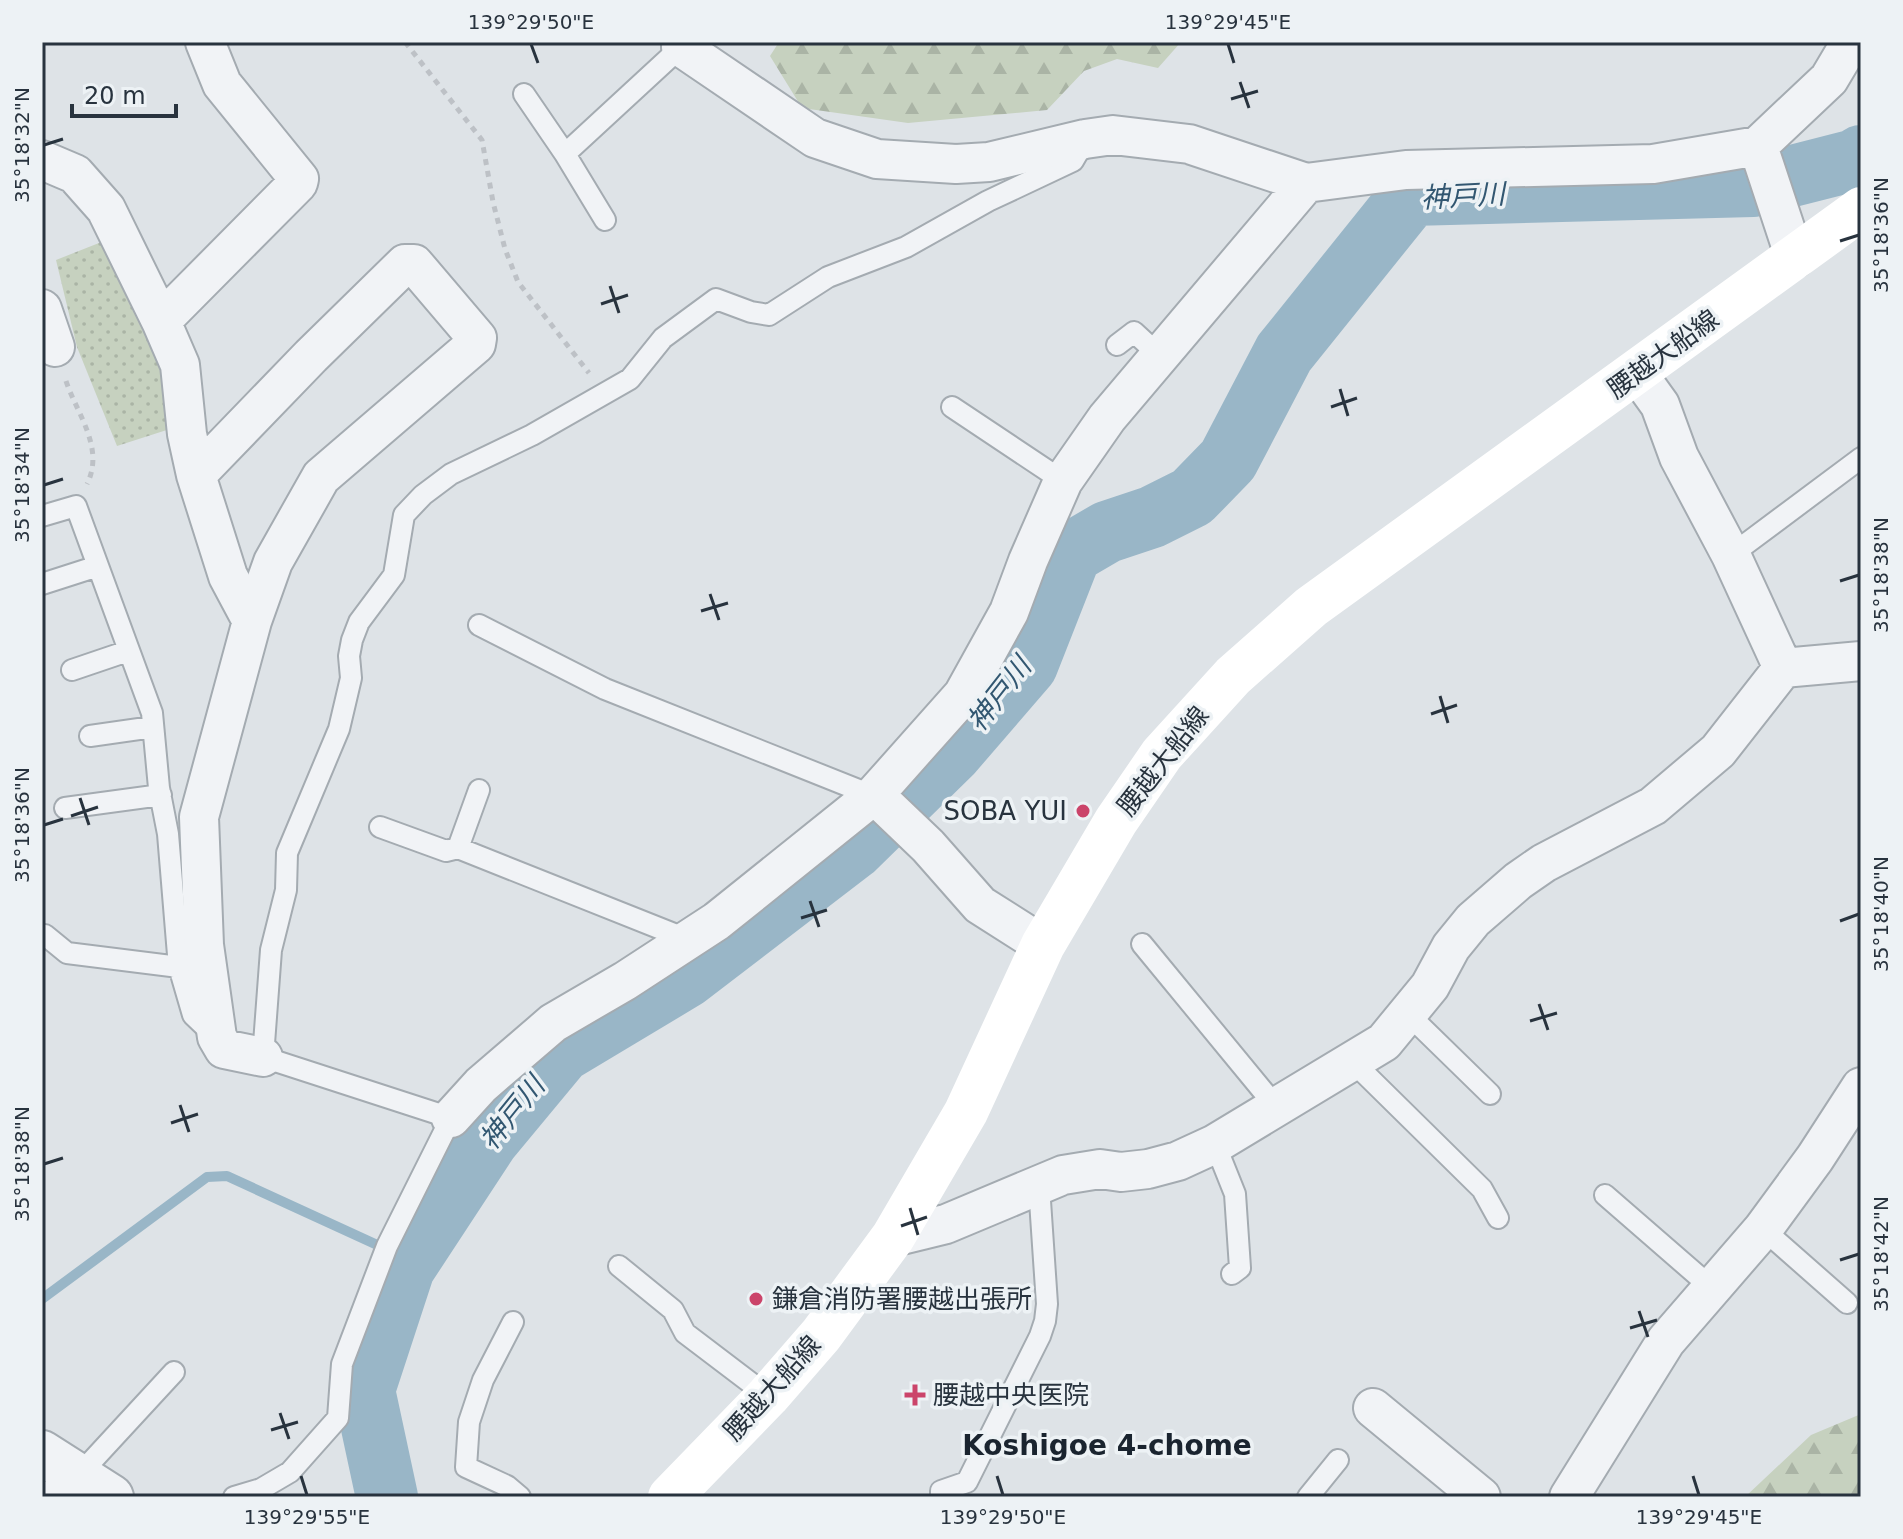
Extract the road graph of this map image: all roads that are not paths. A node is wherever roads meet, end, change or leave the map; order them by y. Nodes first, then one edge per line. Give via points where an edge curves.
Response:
1 (205, 42) edge
2 (1851, 42) edge
3 (677, 45) edge
4 (524, 94) dead end
5 (1085, 139) junction
6 (1761, 153) junction
7 (565, 154) junction
8 (42, 160) edge
9 (1306, 183) junction
10 (1861, 209) edge
11 (605, 220) dead end
12 (1795, 258) junction
13 (42, 309) edge
14 (161, 321) junction
15 (1117, 345) dead end
16 (48, 348) edge
17 (1160, 356) junction
18 (1637, 373) junction
19 (952, 407) dead end
20 (1861, 458) edge
21 (196, 475) junction
22 (1063, 481) junction
23 (42, 516) edge
24 (1731, 555) junction
25 (98, 566) junction
26 (42, 584) edge
27 (252, 621) junction
28 (479, 625) dead end
29 (128, 651) junction
30 (1861, 661) edge
31 (1783, 668) junction
32 (72, 670) dead end
33 (153, 727) junction
34 (90, 736) dead end
35 (479, 790) dead end
36 (161, 795) junction
37 (878, 799) junction
38 (65, 808) dead end
39 (380, 827) dead end
40 (458, 848) junction
41 (45, 935) dead end
42 (689, 940) junction
43 (1142, 944) dead end
44 (1043, 945) junction
45 (179, 967) junction
46 (1408, 1014) junction
47 (217, 1037) junction
48 (263, 1057) junction
49 (1353, 1062) junction
50 (1490, 1094) dead end
51 (1859, 1097) edge
52 (1277, 1108) junction
53 (451, 1118) junction
54 (1215, 1144) junction
55 (1039, 1186) junction
56 (1591, 1211) dead end
57 (1498, 1218) dead end
58 (1763, 1229) junction
59 (893, 1237) junction
60 (619, 1266) dead end
61 (1232, 1274) dead end
62 (1712, 1288) junction
63 (1847, 1303) dead end
64 (513, 1322) dead end
65 (174, 1372) dead end
66 (768, 1396) junction
67 (1373, 1408) dead end
68 (1338, 1460) dead end
69 (72, 1481) edge
70 (234, 1497) edge
71 (520, 1497) edge
72 (670, 1497) edge
73 (941, 1497) edge
74 (1308, 1497) edge
75 (1481, 1497) edge
76 (1569, 1497) edge

1 - 14 street via 222,84 299,179
2 - 6 street via 1829,79
3 - 5 street via 815,138 877,159 989,162
3 - 7 lane
4 - 7 lane
5 - 9 street via 1113,135 1189,144
5 - 48 lane via 1073,161 906,247 828,277 769,315 716,299 663,338 630,379 451,474 404,515 394,575 352,640 351,678 339,729 287,853 286,890 271,950
6 - 9 street via 1653,164 1406,170
6 - 12 street
7 - 11 lane
8 - 14 street via 75,174 106,209
9 - 17 street
10 - 12 main road, 腰越大船線
12 - 18 main road, 腰越大船線
13 - 16 street
14 - 21 street via 180,365
15 - 17 lane via 1134,332
17 - 22 street
18 - 24 street via 1660,405 1679,457
18 - 44 main road, 腰越大船線 via 1311,607 1233,676 1162,754
19 - 22 lane
20 - 24 lane
21 - 27 street via 228,576
21 - 27 street via 405,264 414,264 477,338 321,477 273,562
22 - 37 street via 1009,612 963,695
23 - 25 lane via 76,506
24 - 31 street
25 - 26 lane
25 - 29 lane
27 - 47 street via 199,817 204,945
28 - 37 lane via 605,689
29 - 32 lane
29 - 33 lane
30 - 31 street
31 - 46 street via 1718,751 1653,806 1544,863 1496,898 1451,947
33 - 34 lane
33 - 36 lane
35 - 40 lane
36 - 38 lane
36 - 45 lane
37 - 42 street
37 - 44 street via 980,905
39 - 40 lane via 446,851
40 - 42 lane
41 - 45 lane via 67,953
42 - 53 street via 553,1023
43 - 52 lane
44 - 59 main road, 腰越大船線 via 966,1112
45 - 47 lane via 193,1015
46 - 49 street via 1384,1042
46 - 50 lane
47 - 48 street via 224,1049
48 - 53 lane
49 - 52 street
49 - 57 lane via 1482,1189
51 - 58 street
52 - 54 street
53 - 70 lane via 387,1246 342,1364 338,1418 290,1472
54 - 55 street via 1148,1169 1100,1169 1063,1175
54 - 61 lane via 1235,1194 1240,1268
55 - 59 street via 946,1224
55 - 73 lane via 1047,1304 1040,1336 967,1482 941,1491
56 - 62 lane via 1606,1189
58 - 62 street
58 - 63 lane
59 - 66 main road, 腰越大船線
60 - 66 lane via 673,1310 685,1333
62 - 76 street via 1666,1341
64 - 71 lane via 483,1380 469,1422 466,1467
65 - 69 lane
66 - 72 main road, 腰越大船線
67 - 75 street
68 - 74 lane

